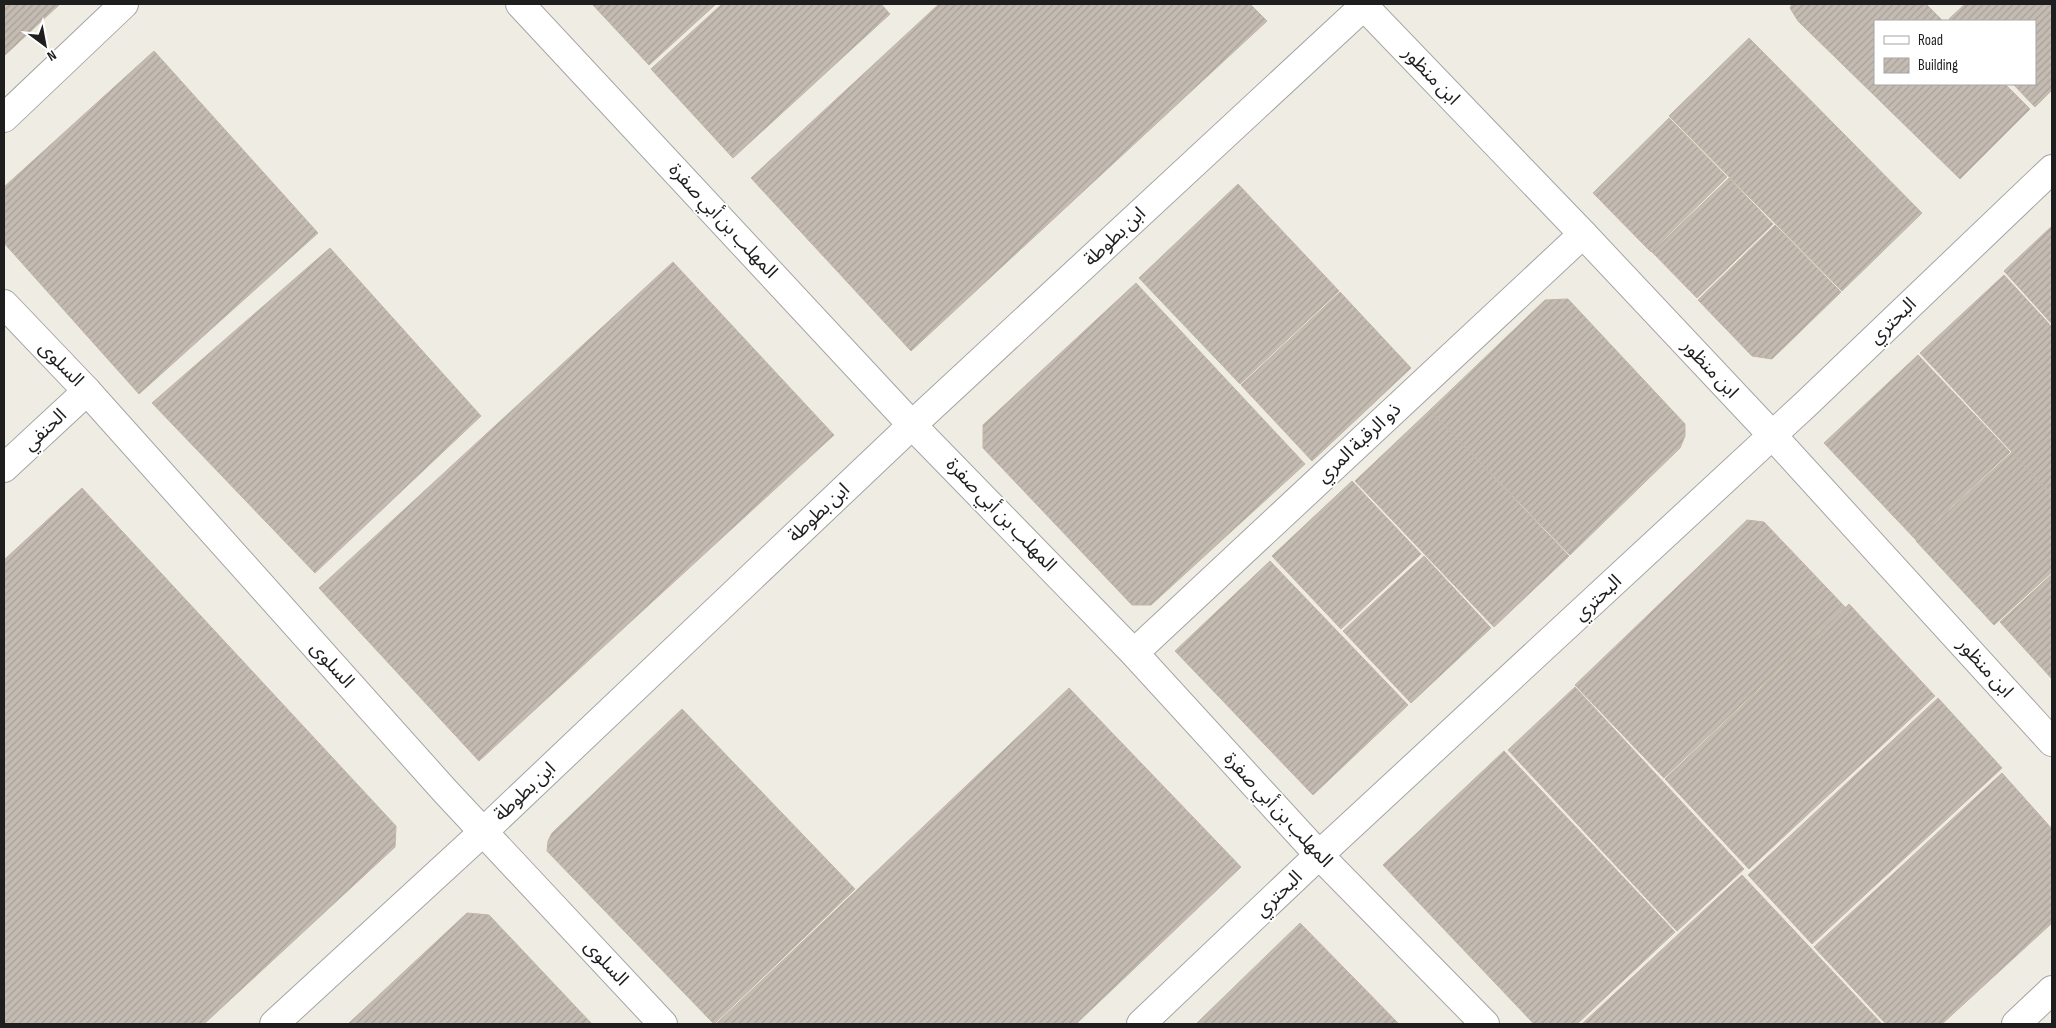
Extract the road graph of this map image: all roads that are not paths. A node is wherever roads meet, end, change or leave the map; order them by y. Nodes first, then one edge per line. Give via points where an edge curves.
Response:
1 (124, 4) edge
2 (520, 4) edge
3 (1364, 4) edge
4 (4, 118) edge
5 (2052, 169) edge
6 (1583, 234) junction
7 (4, 304) edge
8 (87, 391) junction
9 (912, 425) junction
10 (1772, 435) junction
11 (4, 468) edge
12 (1134, 653) junction
13 (2052, 742) edge
14 (483, 832) junction
15 (1319, 855) junction
16 (2052, 990) edge
17 (274, 1024) edge
18 (663, 1024) edge
19 (1141, 1024) edge
20 (1485, 1024) edge
21 (2016, 1024) edge

1 - 4 street
2 - 9 street, المهلب بن أبي صفرة
3 - 6 street, ابن منظور
3 - 9 street, ابن بطوطة
5 - 10 street, البحتري
6 - 10 street, ابن منظور
6 - 12 street, ذو الرقبة المري
7 - 8 street, السلوى
8 - 11 street, الحنفي
8 - 14 street, السلوى
9 - 12 street, المهلب بن أبي صفرة
9 - 14 street, ابن بطوطة
10 - 13 street, ابن منظور
10 - 15 street, البحتري
12 - 15 street, المهلب بن أبي صفرة
14 - 17 street, ابن بطوطة
14 - 18 street, السلوى
15 - 19 street, البحتري
15 - 20 street, المهلب بن أبي صفرة
16 - 21 street

